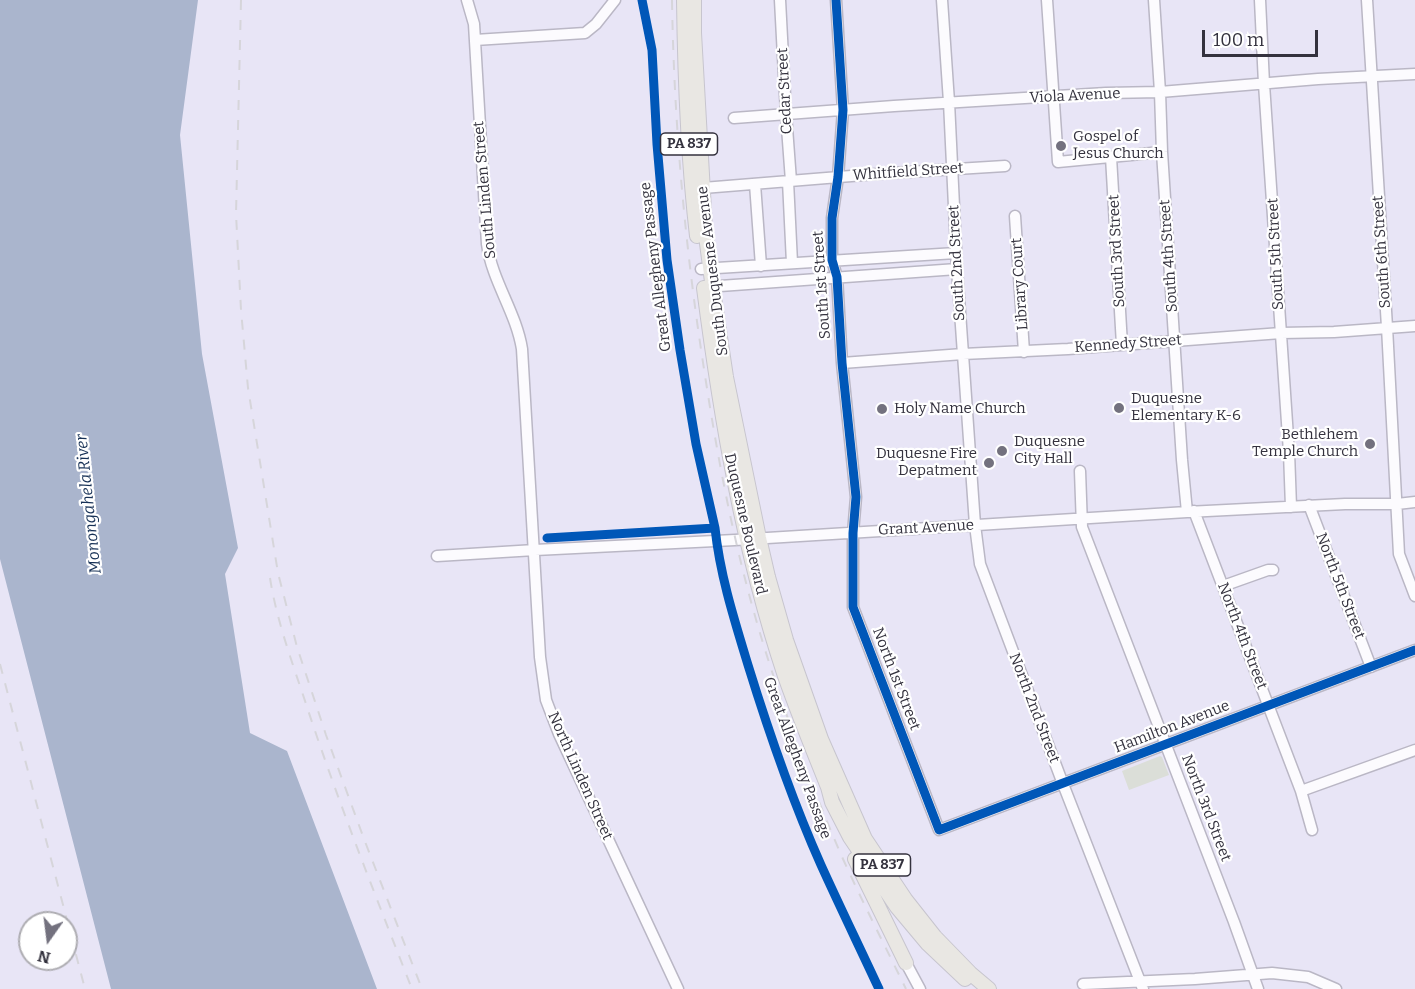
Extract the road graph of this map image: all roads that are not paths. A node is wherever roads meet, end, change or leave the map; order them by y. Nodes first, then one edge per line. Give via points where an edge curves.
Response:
1 (467, 0) edge
2 (615, 0) edge
3 (684, 0) edge
4 (694, 0) edge
5 (780, 0) edge
6 (836, 0) edge
7 (942, 0) edge
8 (1047, 0) edge
9 (1154, 0) edge
10 (1260, 0) edge
11 (1366, 0) edge
12 (475, 40) junction
13 (1415, 74) edge
14 (1372, 76) junction
15 (1264, 84) junction
16 (1160, 92) junction
17 (1054, 97) junction
18 (949, 102) junction
19 (843, 110) junction
20 (786, 114) junction
21 (734, 118) dead end
22 (1162, 152) junction
23 (1111, 157) junction
24 (1005, 166) dead end
25 (952, 169) junction
26 (838, 177) junction
27 (789, 181) junction
28 (755, 184) junction
29 (703, 188) junction
30 (1015, 216) dead end
31 (956, 253) junction
32 (832, 260) junction
33 (792, 263) junction
34 (761, 266) junction
35 (706, 269) junction
36 (957, 269) junction
37 (837, 277) junction
38 (708, 287) junction
39 (1415, 326) edge
40 (1387, 327) junction
41 (1281, 333) junction
42 (1175, 340) junction
43 (1122, 345) junction
44 (1024, 352) junction
45 (963, 354) junction
46 (842, 363) junction
47 (1080, 471) dead end
48 (1415, 502) edge
49 (1397, 504) junction
50 (1309, 505) junction
51 (1291, 507) junction
52 (1191, 512) junction
53 (1082, 519) junction
54 (975, 525) junction
55 (853, 533) junction
56 (753, 539) junction
57 (535, 550) junction
58 (437, 556) dead end
59 (1273, 570) dead end
60 (1223, 586) junction
61 (1415, 596) edge
62 (1415, 650) edge
63 (1371, 667) junction
64 (1268, 705) junction
65 (1166, 745) junction
66 (1415, 750) edge
67 (1063, 784) junction
68 (841, 786) junction
69 (1301, 791) junction
70 (832, 802) junction
71 (939, 830) joint
72 (1312, 830) dead end
73 (932, 940) junction
74 (906, 963) junction
75 (1253, 974) junction
76 (1083, 984) dead end
77 (1142, 985) edge
78 (678, 989) edge
79 (920, 989) edge
80 (975, 989) edge
81 (989, 989) edge
82 (1258, 989) edge
83 (1336, 989) edge

1 - 12 street, South Linden Street
2 - 12 street via 585,33
3 - 35 main road, PA 837 via 691,184
4 - 29 main road, South Duquesne Avenue / PA 837
5 - 20 street, Cedar Street
6 - 19 street, South 1st Street
7 - 18 street, South 2nd Street
8 - 17 street
9 - 16 street, South 4th Street
10 - 15 street, South 5th Street
11 - 14 street, South 6th Street
12 - 57 street, South Linden Street via 487,244 492,269 517,327 522,349
13 - 14 street, Viola Avenue
14 - 15 street, Viola Avenue
14 - 40 street, South 6th Street
15 - 16 street, Viola Avenue
15 - 41 street, South 5th Street
16 - 17 street, Viola Avenue
16 - 22 street, South 4th Street
17 - 18 street, Viola Avenue
17 - 23 street via 1058,162
18 - 19 street, Viola Avenue
18 - 25 street, South 2nd Street
19 - 20 street, Viola Avenue
19 - 26 street, South 1st Street
20 - 21 street, Viola Avenue
20 - 27 street, Cedar Street
22 - 23 street
22 - 42 street, South 4th Street
23 - 43 street, South 3rd Street
24 - 25 street, Whitfield Street
25 - 26 street, Whitfield Street
25 - 31 street, South 2nd Street
26 - 27 street, Whitfield Street
26 - 32 street, South 1st Street via 832,218
27 - 28 street, Whitfield Street
27 - 33 street, Cedar Street
28 - 29 street, Whitfield Street
28 - 34 street
29 - 35 main road, South Duquesne Avenue / PA 837
30 - 44 street, Library Court
31 - 32 street
31 - 36 street, South 2nd Street
32 - 33 street
32 - 37 street, South 1st Street
33 - 34 street
34 - 35 street
35 - 38 main road, South Duquesne Avenue / PA 837
36 - 37 street
36 - 45 street, South 2nd Street
37 - 38 street
37 - 46 street, South 1st Street
38 - 56 main road, Duquesne Boulevard / PA 837 via 724,430
39 - 40 street, Kennedy Street
40 - 41 street, Kennedy Street
40 - 49 street, South 6th Street
41 - 42 street, Kennedy Street
41 - 51 street, South 5th Street
42 - 43 street, Kennedy Street
42 - 52 street, South 4th Street via 1182,460
43 - 44 street, Kennedy Street
44 - 45 street, Kennedy Street
45 - 46 street, Kennedy Street
45 - 54 street, South 2nd Street
46 - 55 street, South 1st Street via 856,497
47 - 53 street
48 - 49 street, Grant Avenue
49 - 50 street, Grant Avenue
49 - 61 street, South 6th Street via 1399,554
50 - 51 street, Grant Avenue
50 - 63 street, North 5th Street
51 - 52 street, Grant Avenue
52 - 53 street, Grant Avenue
52 - 60 street, North 4th Street
53 - 54 street, Grant Avenue
53 - 65 street, North 3rd Street via 1082,528
54 - 55 street, Grant Avenue
54 - 67 street, North 2nd Street via 980,564
55 - 56 street, Grant Avenue
55 - 71 street, North 1st Street via 853,607
56 - 57 street, Grant Avenue
56 - 68 main road, Duquesne Boulevard / PA 837 via 821,739
56 - 70 main road, Duquesne Boulevard / PA 837 via 761,594 785,676
57 - 58 street, Grant Avenue
57 - 78 street, North Linden Street via 546,700
59 - 60 street
60 - 64 street, North 4th Street
62 - 63 street, Hamilton Avenue
63 - 64 street, Hamilton Avenue
64 - 65 street, Hamilton Avenue
64 - 69 street, North 4th Street
65 - 67 street, Hamilton Avenue
65 - 75 street, North 3rd Street
66 - 69 street
67 - 71 street, Hamilton Avenue
67 - 77 street, North 2nd Street
68 - 70 main road
68 - 73 main road, Duquesne Boulevard / PA 837 via 883,868
69 - 72 street, North 4th Street
70 - 73 main road, Duquesne Boulevard / PA 837 via 850,837 897,907
70 - 74 main road
73 - 74 main road via 913,950
73 - 80 main road, Duquesne Boulevard / PA 837
73 - 81 main road, Duquesne Boulevard / PA 837
74 - 79 street
75 - 77 street
75 - 82 street, North 3rd Street
75 - 83 street via 1299,975
76 - 77 street

